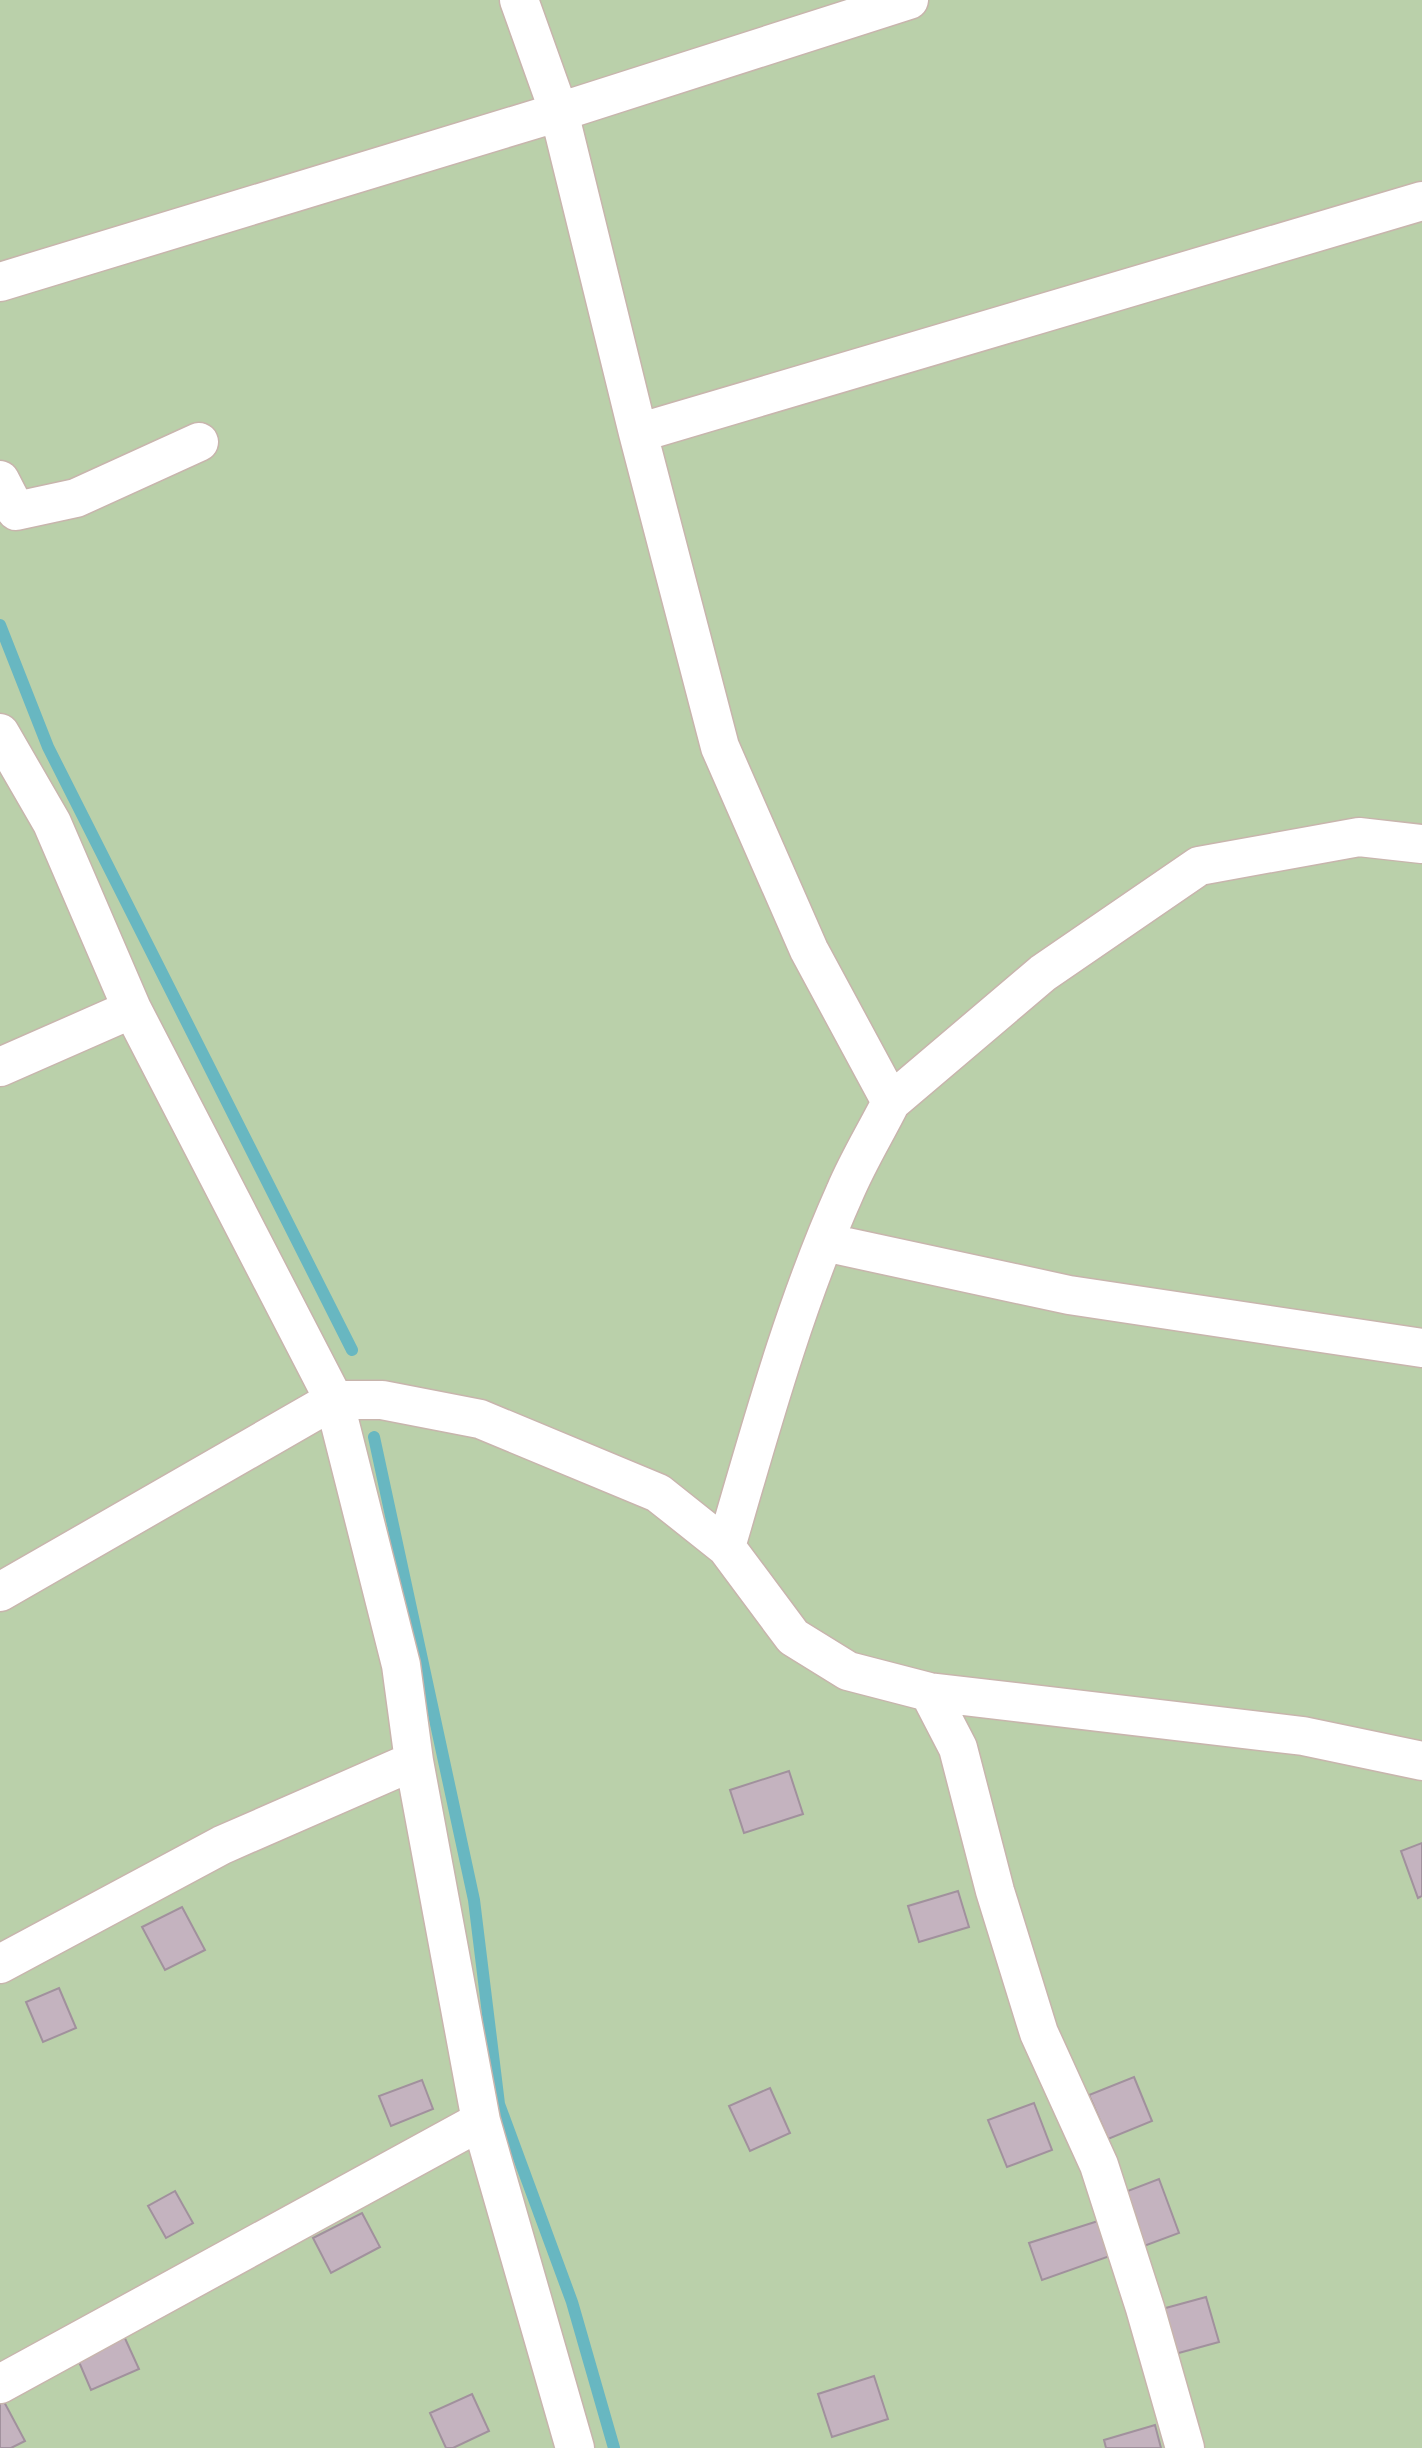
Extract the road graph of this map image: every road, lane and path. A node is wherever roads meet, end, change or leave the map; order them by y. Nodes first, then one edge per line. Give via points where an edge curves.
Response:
1 (519, 0) edge
2 (908, 0) edge
3 (559, 112) junction
4 (1422, 201) edge
5 (0, 282) edge
6 (638, 433) junction
7 (199, 442) dead end
8 (0, 480) edge
9 (0, 733) edge
10 (1422, 844) edge
11 (132, 1009) junction
12 (0, 1068) edge
13 (891, 1102) junction
14 (824, 1242) junction
15 (1422, 1348) edge
16 (334, 1400) junction
17 (726, 1547) junction
18 (0, 1591) edge
19 (929, 1692) junction
20 (414, 1761) junction
21 (1422, 1761) edge
22 (0, 1964) edge
23 (481, 2121) junction
24 (0, 2384) edge
25 (575, 2448) edge
26 (1185, 2448) edge

1 - 3 street
2 - 3 street
3 - 5 street
3 - 6 street
4 - 6 street
6 - 13 street via 720,747 809,950
7 - 8 street via 76,498 16,511
9 - 11 street via 52,822
10 - 13 street via 1359,837 1199,866 1043,973
11 - 12 street
11 - 16 street
13 - 14 street via 845,1190
14 - 15 street via 1069,1295
14 - 17 street via 775,1376
16 - 17 street via 382,1400 480,1419 658,1493
16 - 18 street
16 - 20 street via 401,1665
17 - 19 street via 793,1637 848,1671
19 - 21 street via 1303,1736
19 - 26 street via 958,1748 1039,2034 1099,2165
20 - 22 street via 222,1845
20 - 23 street
23 - 24 street
23 - 25 street

